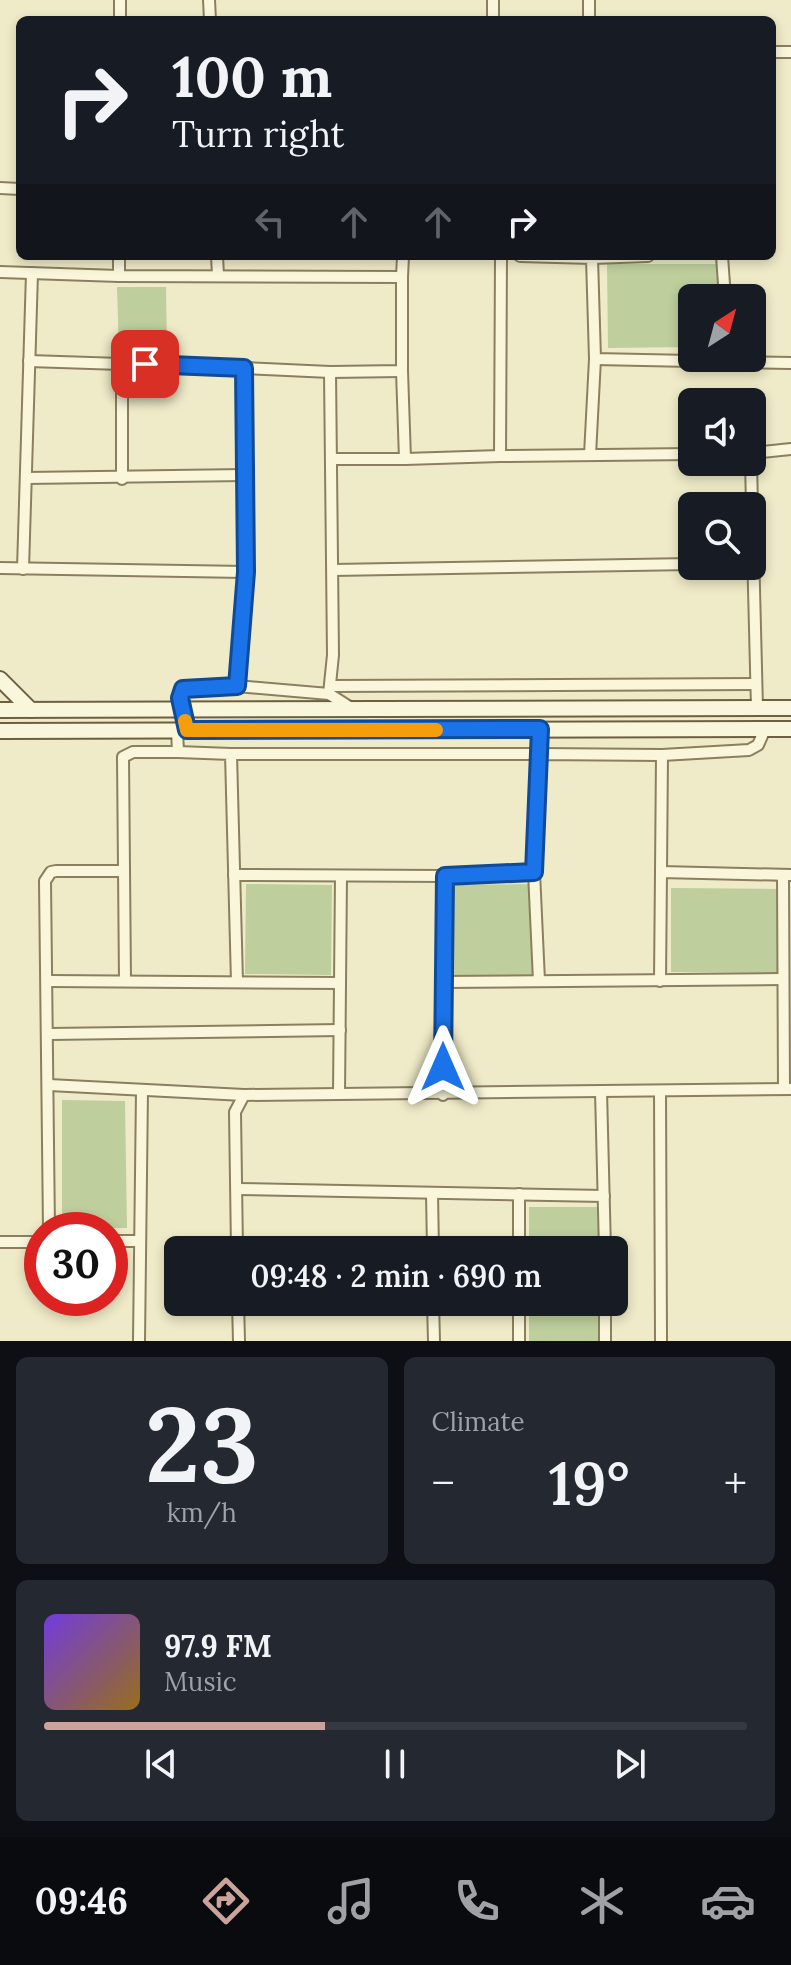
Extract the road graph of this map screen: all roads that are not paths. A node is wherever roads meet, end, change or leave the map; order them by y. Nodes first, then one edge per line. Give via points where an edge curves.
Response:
1 (119, 260) edge
2 (217, 260) edge
3 (403, 260) edge
4 (501, 260) edge
5 (592, 260) edge
6 (722, 260) edge
7 (0, 272) edge
8 (32, 273) junction
9 (218, 275) junction
10 (119, 276) junction
11 (402, 277) junction
12 (724, 284) edge
13 (595, 359) junction
14 (678, 360) edge
15 (29, 361) junction
16 (766, 362) edge
17 (122, 363) junction
18 (791, 363) edge
19 (244, 368) junction
20 (402, 371) junction
21 (330, 372) junction
22 (791, 449) edge
23 (766, 452) edge
24 (678, 454) edge
25 (590, 455) junction
26 (500, 456) junction
27 (332, 459) junction
28 (405, 459) junction
29 (245, 475) junction
30 (26, 478) junction
31 (122, 479) junction
32 (678, 564) edge
33 (0, 568) edge
34 (23, 569) junction
35 (333, 570) junction
36 (246, 572) junction
37 (753, 580) edge
38 (0, 679) edge
39 (756, 684) junction
40 (237, 686) junction
41 (329, 690) junction
42 (757, 708) junction
43 (791, 708) edge
44 (182, 709) junction
45 (353, 709) junction
46 (0, 710) edge
47 (31, 710) junction
48 (540, 729) junction
49 (765, 729) junction
50 (791, 729) edge
51 (182, 730) junction
52 (6, 731) edge
53 (0, 745) edge
54 (178, 752) junction
55 (231, 754) junction
56 (539, 754) junction
57 (662, 755) junction
58 (123, 871) junction
59 (534, 872) junction
60 (661, 872) junction
61 (234, 875) junction
62 (787, 875) edge
63 (341, 876) junction
64 (445, 876) junction
65 (783, 979) junction
66 (49, 981) junction
67 (125, 981) junction
68 (539, 981) junction
69 (660, 981) junction
70 (237, 982) junction
71 (443, 982) junction
72 (340, 983) junction
73 (340, 1030) junction
74 (49, 1034) junction
75 (49, 1085) junction
76 (788, 1089) edge
77 (142, 1091) junction
78 (601, 1091) junction
79 (660, 1091) junction
80 (339, 1094) junction
81 (244, 1095) junction
82 (443, 1095) junction
83 (237, 1189) junction
84 (432, 1193) junction
85 (519, 1194) junction
86 (604, 1196) junction
87 (49, 1212) edge
88 (237, 1236) edge
89 (433, 1236) edge
90 (519, 1236) edge
91 (605, 1236) edge
92 (128, 1241) edge
93 (140, 1241) junction
94 (0, 1242) edge
95 (24, 1242) edge
96 (238, 1316) edge
97 (433, 1316) edge
98 (519, 1316) edge
99 (605, 1316) edge
100 (139, 1341) edge
101 (239, 1341) edge
102 (434, 1341) edge
103 (519, 1341) edge
104 (605, 1341) edge
105 (661, 1341) edge

1 - 10 street
2 - 9 street
3 - 11 street
4 - 26 street
5 - 13 street
6 - 12 street
7 - 8 street
8 - 10 street
8 - 15 street
9 - 10 street
9 - 11 street
11 - 20 street
13 - 14 street
13 - 25 street
15 - 17 street
15 - 30 street
16 - 18 street
17 - 19 street
17 - 31 street
19 - 21 street
19 - 29 street
20 - 21 street
20 - 28 street
21 - 27 street
22 - 23 street
24 - 25 street
25 - 26 street
26 - 28 street
27 - 28 street
27 - 35 street
29 - 31 street
29 - 36 street
30 - 31 street
30 - 34 street
32 - 35 street
33 - 34 street
34 - 36 street
35 - 41 street
36 - 40 street
37 - 39 street
38 - 47 main road
39 - 41 street
39 - 42 street
40 - 41 street
40 - 44 street via 183,689
41 - 45 street
42 - 43 main road
42 - 45 main road
44 - 45 main road
44 - 47 main road
44 - 51 street
46 - 47 main road
48 - 49 main road
48 - 51 main road
48 - 56 street
49 - 50 main road
49 - 57 street via 758,745 749,750
51 - 52 main road
51 - 54 street
52 - 53 main road
54 - 55 street
54 - 58 street via 133,752 123,757
55 - 56 street
55 - 61 street
56 - 57 street
56 - 59 street
57 - 60 street
58 - 66 street via 56,871 47,877
58 - 67 street
59 - 64 street
59 - 68 street
60 - 62 street
60 - 69 street
61 - 63 street
61 - 70 street
62 - 65 street
63 - 64 street
63 - 72 street
64 - 71 street
65 - 69 street
65 - 76 street
66 - 67 street
66 - 74 street
67 - 70 street
68 - 69 street
68 - 71 street
70 - 72 street
71 - 82 street
72 - 73 street
73 - 74 street
73 - 80 street
74 - 75 street
75 - 77 street
75 - 87 street
76 - 79 street
77 - 81 street
77 - 93 street
78 - 79 street
78 - 82 street
78 - 86 street
79 - 105 street
80 - 81 street
80 - 82 street
81 - 83 street via 235,1112
83 - 84 street
83 - 88 street
84 - 85 street
84 - 89 street
85 - 86 street
85 - 90 street
86 - 91 street
92 - 93 street
93 - 100 street
94 - 95 street
96 - 101 street
97 - 102 street
98 - 103 street
99 - 104 street

